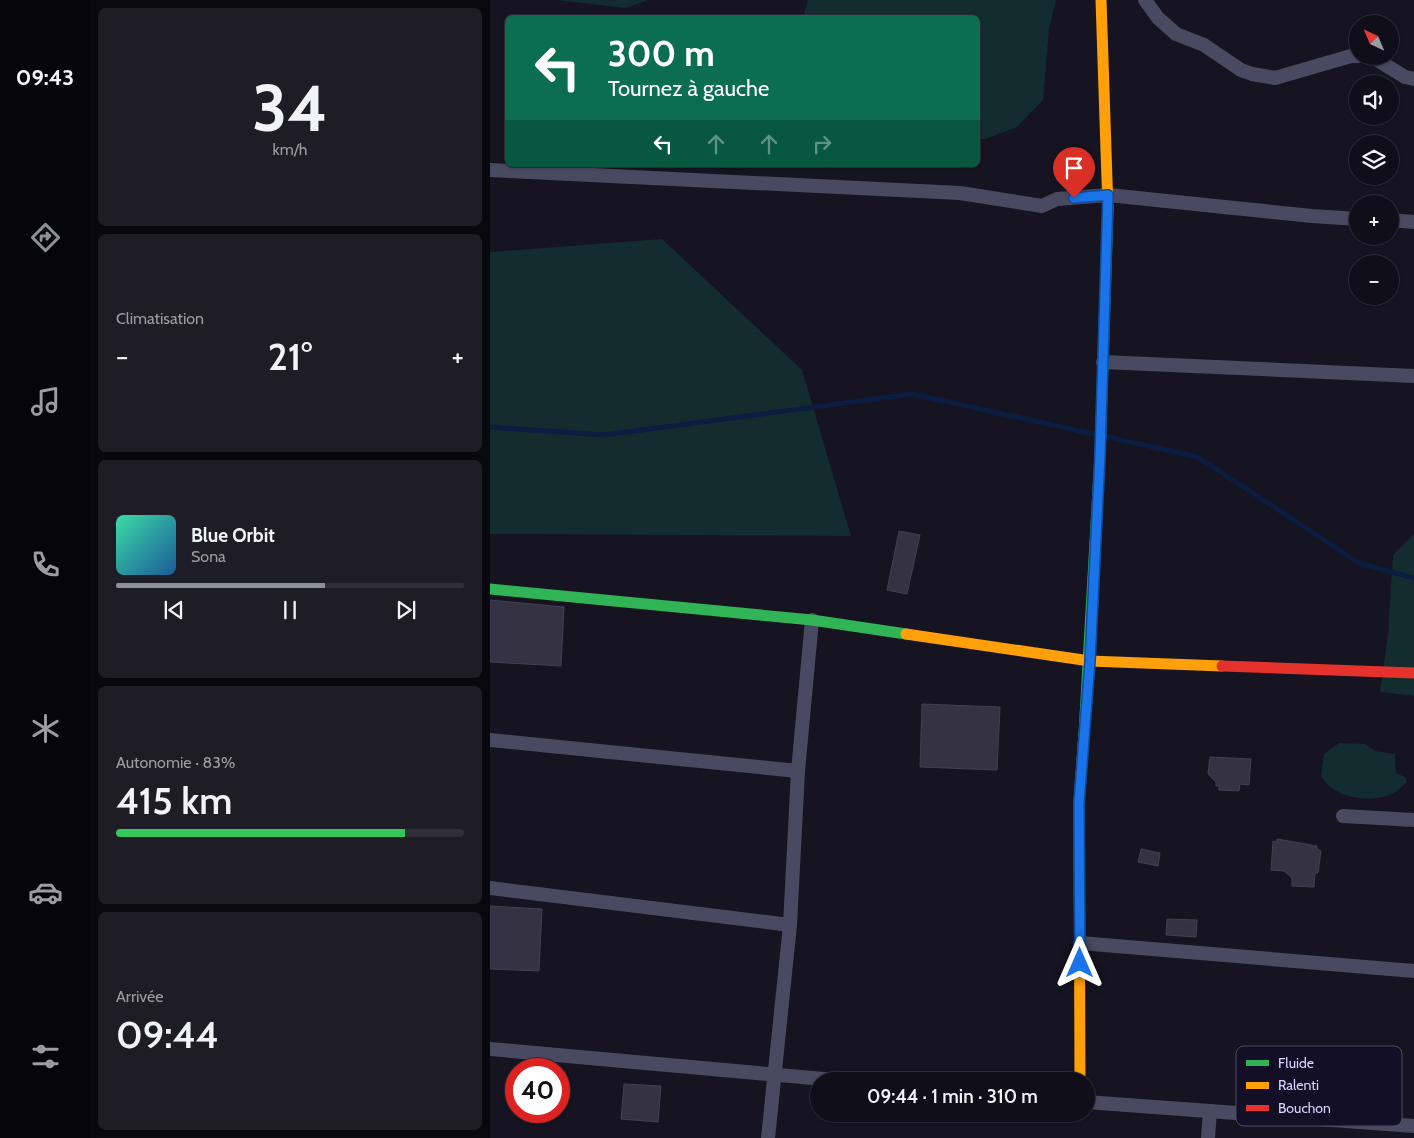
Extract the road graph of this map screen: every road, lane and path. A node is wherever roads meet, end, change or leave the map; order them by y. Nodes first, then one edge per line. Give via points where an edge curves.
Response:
1 (1100, 0) edge
2 (1145, 0) edge
3 (1349, 57) edge
4 (1386, 65) edge
5 (1414, 79) edge
6 (490, 170) edge
7 (1108, 195) junction
8 (1349, 218) edge
9 (1399, 221) edge
10 (1414, 222) edge
11 (1103, 362) junction
12 (1414, 376) edge
13 (490, 589) edge
14 (812, 620) junction
15 (1090, 661) junction
16 (1414, 673) edge
17 (490, 740) edge
18 (798, 770) junction
19 (1343, 816) dead end
20 (1414, 820) edge
21 (490, 888) edge
22 (790, 925) junction
23 (1080, 943) junction
24 (1414, 970) edge
25 (490, 1049) edge
26 (1080, 1072) edge
27 (773, 1075) junction
28 (810, 1078) edge
29 (1095, 1103) edge
30 (1210, 1111) junction
31 (1236, 1113) edge
32 (768, 1138) edge
33 (1208, 1138) edge

1 - 7 street
2 - 3 street via 1158,18 1176,34 1252,74 1275,78
4 - 5 street
6 - 7 street via 960,193 1042,206 1057,199
7 - 8 street
7 - 11 street
9 - 10 street
11 - 12 street
11 - 15 street
13 - 14 street
14 - 15 street
14 - 18 street
15 - 16 street
15 - 23 street via 1079,803
17 - 18 street
18 - 22 street
19 - 20 street
21 - 22 street
22 - 27 street
23 - 24 street
23 - 26 street
25 - 27 street
27 - 28 street
27 - 32 street
29 - 30 street
30 - 31 street
30 - 33 street

